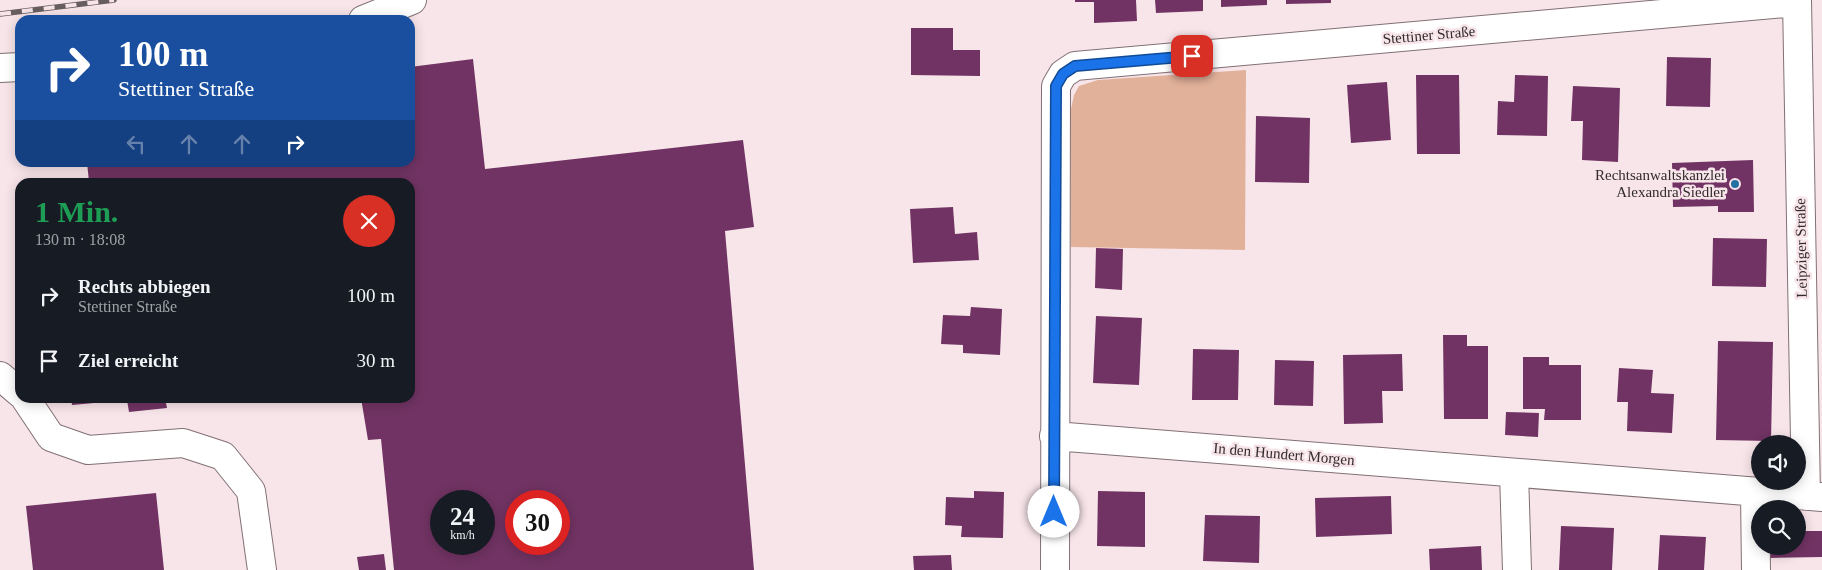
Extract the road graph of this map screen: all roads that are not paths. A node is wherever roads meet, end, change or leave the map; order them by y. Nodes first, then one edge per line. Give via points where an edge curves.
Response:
1 (412, 0) edge
2 (1797, 1) edge
3 (375, 15) edge
4 (15, 66) edge
5 (0, 68) edge
6 (0, 376) edge
7 (15, 389) edge
8 (29, 403) edge
9 (1054, 436) junction
10 (1514, 473) junction
11 (1755, 493) junction
12 (1814, 496) edge
13 (262, 570) edge
14 (1055, 570) edge
15 (1517, 570) edge
16 (1756, 570) edge

1 - 3 street
2 - 9 street, Stettiner Straße via 1075,66 1063,74 1056,86
2 - 12 street, Leipziger Straße
4 - 5 street
6 - 7 street
8 - 13 street via 51,437 88,450 183,443 223,456 251,491
9 - 10 street, In den Hundert Morgen
9 - 14 street
10 - 11 street, In den Hundert Morgen
10 - 15 street
11 - 12 street, In den Hundert Morgen
11 - 16 street

